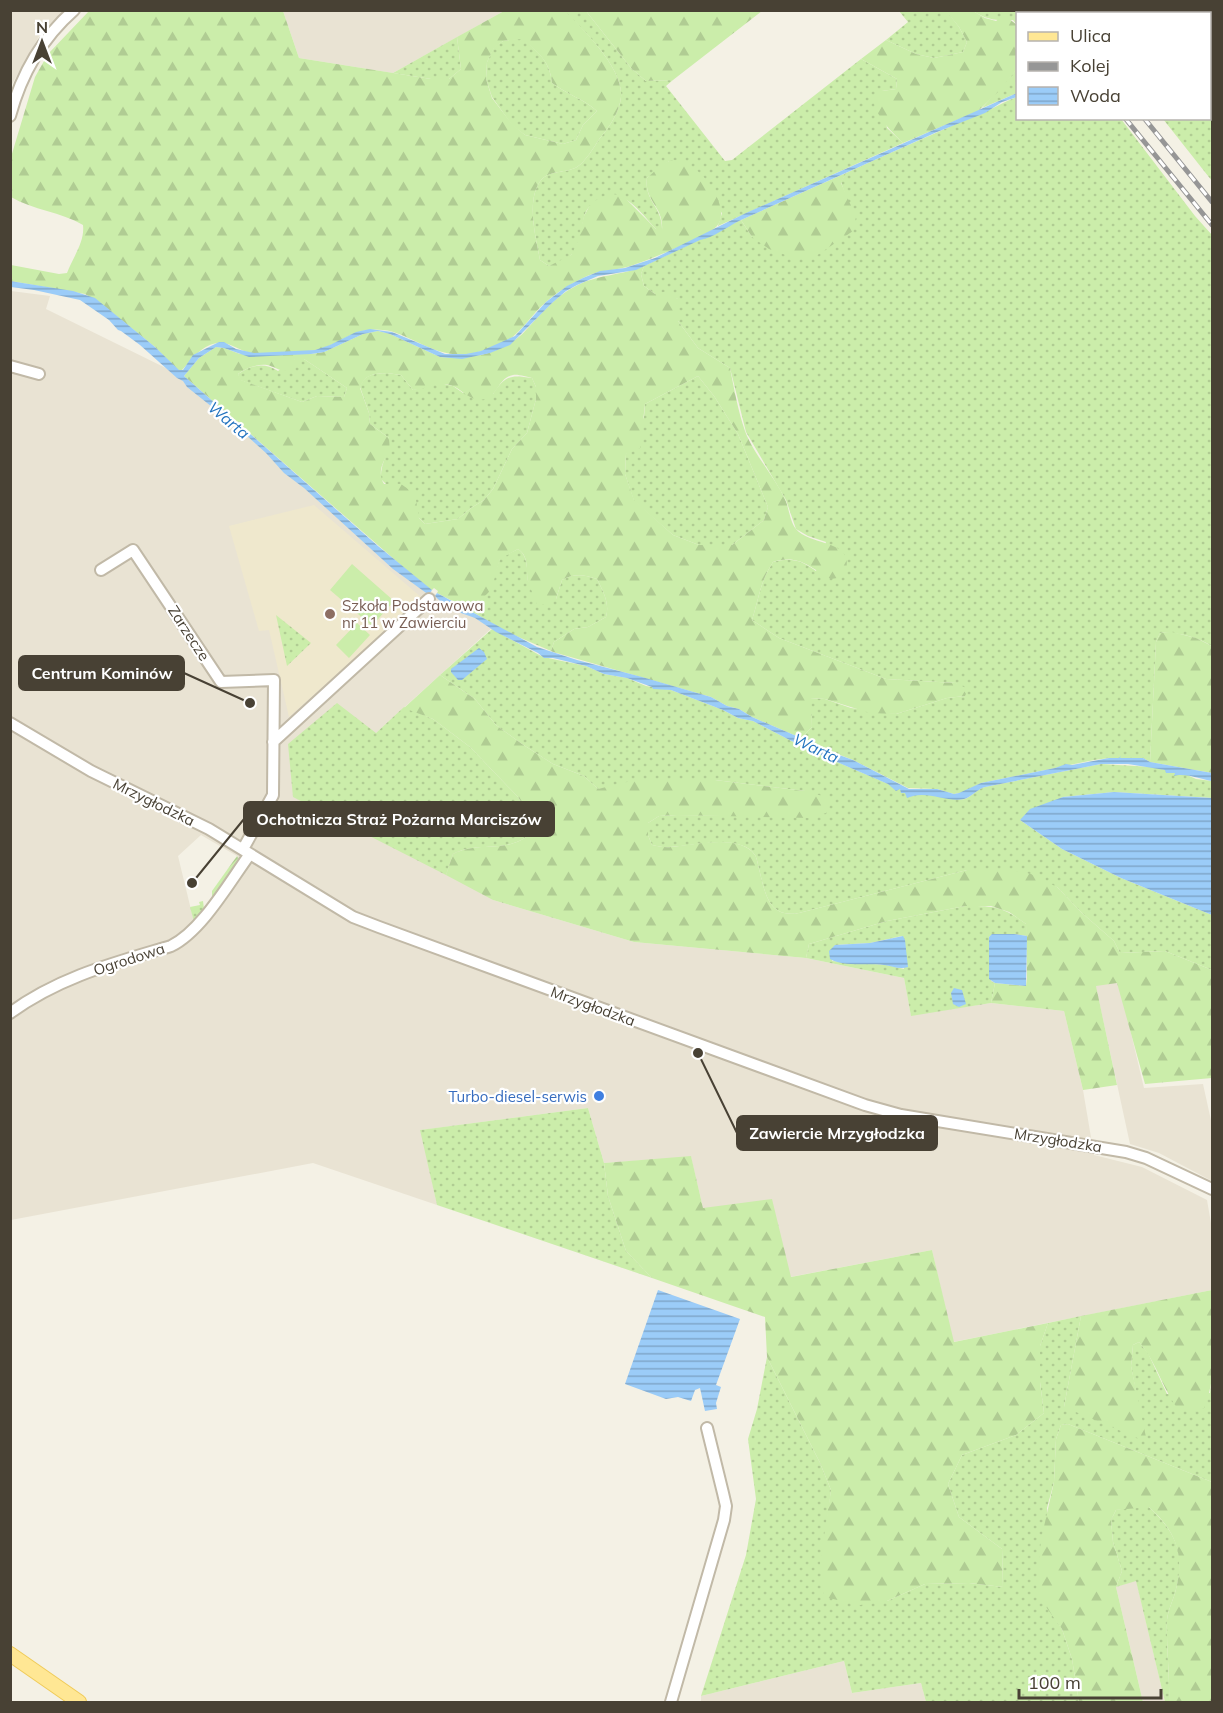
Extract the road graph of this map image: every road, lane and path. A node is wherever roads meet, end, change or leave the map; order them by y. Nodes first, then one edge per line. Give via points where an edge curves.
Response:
1 (74, 10) edge
2 (10, 116) edge
3 (10, 366) edge
4 (39, 374) dead end
5 (101, 570) dead end
6 (429, 599) dead end
7 (10, 723) edge
8 (273, 744) junction
9 (246, 851) junction
10 (10, 1013) edge
11 (1212, 1189) edge
12 (707, 1428) dead end
13 (10, 1654) edge
14 (79, 1702) edge
15 (671, 1702) edge

1 - 2 street via 36,55
3 - 4 street
5 - 8 street, Zarzecze via 133,550 221,682 274,680
6 - 8 street
7 - 9 street, Mrzygłodzka via 91,771
8 - 9 street via 273,795
9 - 10 street, Ogrodowa via 193,931 182,940 62,982
9 - 11 street, Mrzygłodzka via 353,917 848,1099 901,1115 1126,1152
12 - 15 street via 726,1506
13 - 14 main road

